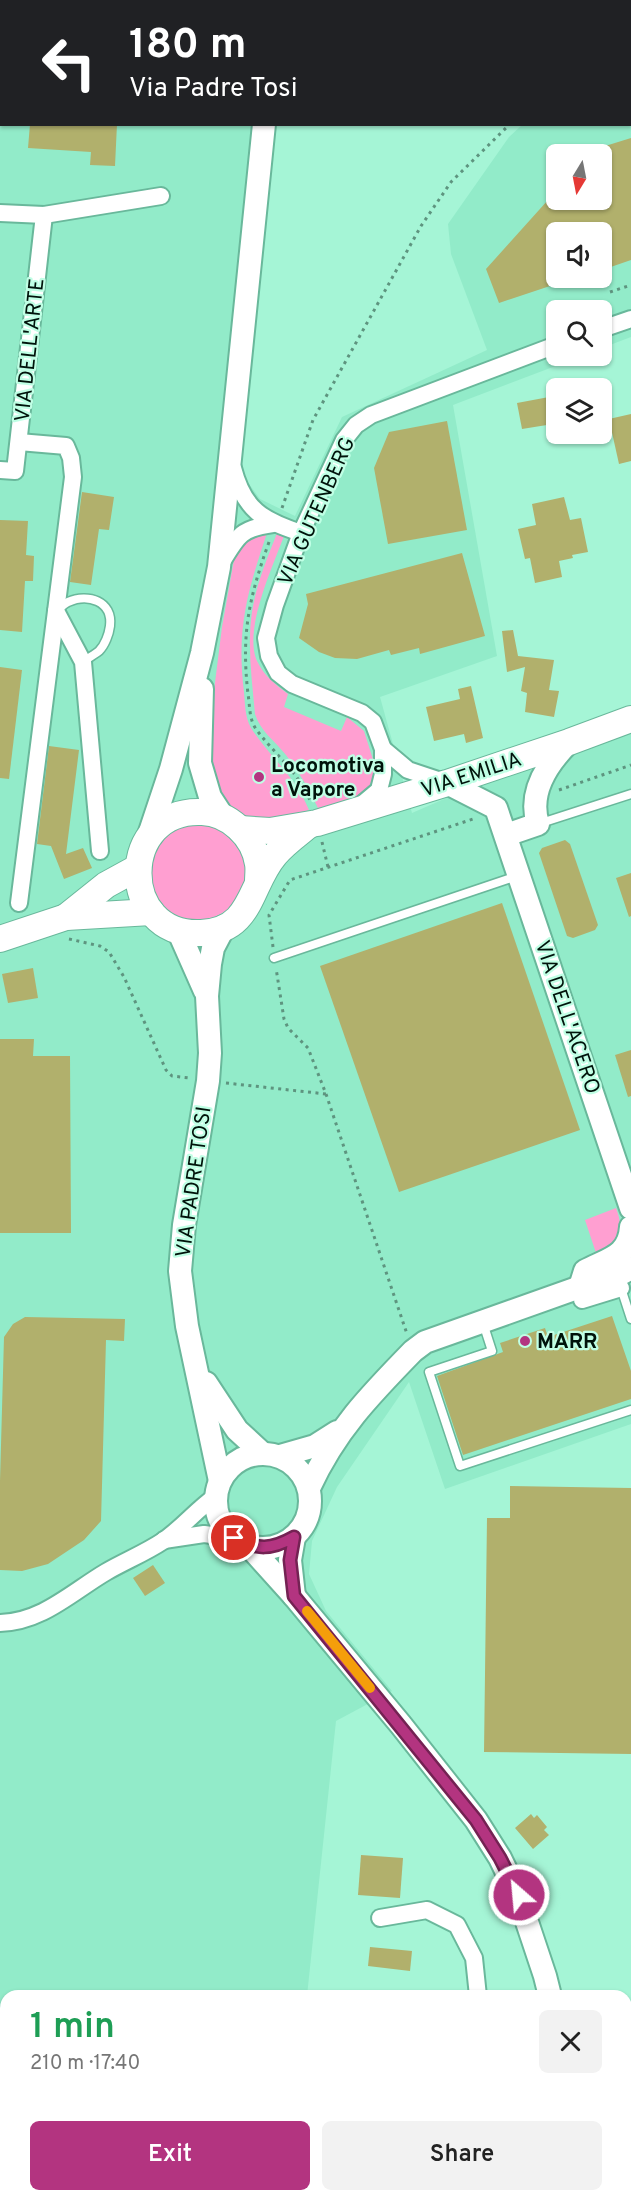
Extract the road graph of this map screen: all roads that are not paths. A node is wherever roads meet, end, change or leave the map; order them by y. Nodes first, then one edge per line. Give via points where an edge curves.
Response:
1 (264, 126) edge
2 (160, 196) dead end
3 (0, 213) edge
4 (44, 215) junction
5 (631, 319) edge
6 (612, 326) edge
7 (546, 349) edge
8 (19, 442) junction
9 (231, 461) junction
10 (0, 470) edge
11 (276, 522) junction
12 (301, 533) junction
13 (219, 567) junction
14 (56, 611) junction
15 (202, 652) junction
16 (83, 662) junction
17 (631, 719) edge
18 (569, 742) junction
19 (383, 749) junction
20 (447, 783) junction
21 (631, 794) edge
22 (355, 810) junction
23 (231, 823) junction
24 (538, 825) junction
25 (315, 831) junction
26 (506, 835) junction
27 (148, 838) junction
28 (100, 851) dead end
29 (137, 868) junction
30 (520, 875) junction
31 (258, 882) junction
32 (19, 903) dead end
33 (152, 912) junction
34 (224, 927) junction
35 (65, 928) junction
36 (178, 930) junction
37 (0, 939) edge
38 (274, 958) road end
39 (207, 996) junction
40 (630, 1202) edge
41 (631, 1227) edge
42 (625, 1277) edge
43 (581, 1294) junction
44 (631, 1319) edge
45 (482, 1321) junction
46 (197, 1366) junction
47 (631, 1410) edge
48 (341, 1429) junction
49 (271, 1455) junction
50 (218, 1488) junction
51 (309, 1488) junction
52 (294, 1537) junction
53 (164, 1540) junction
54 (242, 1542) junction
55 (294, 1596) junction
56 (0, 1623) edge
57 (380, 1918) dead end
58 (477, 1990) edge
59 (548, 1990) edge

1 - 9 main road
2 - 4 street
3 - 4 street
4 - 8 street, VIA DELL'ARTE
5 - 6 street
7 - 12 street, VIA GUTENBERG via 380,411 356,425 344,440
8 - 10 street, VIA DELL'ARTE via 15,471
8 - 14 street via 66,446 71,458 73,477
9 - 11 street via 238,488 248,504
9 - 13 main road
11 - 12 street
11 - 13 street via 254,526 241,534
12 - 19 street, VIA GUTENBERG via 266,638 269,656 278,673 292,684 362,713 374,722
13 - 15 main road
14 - 16 street
14 - 16 lane via 68,602 86,599 108,608 109,634 100,650
14 - 32 street
15 - 23 main road via 200,763 210,797
15 - 27 main road
16 - 28 street
17 - 18 main road, VIA EMILIA
18 - 20 main road, VIA EMILIA
18 - 24 main road via 553,758 534,799
19 - 20 street, VIA GUTENBERG via 408,770
19 - 22 street, VIA GUTENBERG via 384,774 379,790
20 - 22 main road, VIA EMILIA
20 - 26 main road, VIA DELL'ACERO via 496,808
21 - 24 lane
22 - 25 main road, VIA EMILIA
23 - 25 main road, VIA EMILIA via 270,831
23 - 27 main road, VIA EMILIA via 202,812 181,814 162,823
23 - 31 main road via 251,844 258,863
24 - 26 main road
25 - 31 main road, VIA EMILIA via 274,855
26 - 30 main road, VIA DELL'ACERO
27 - 29 main road, VIA EMILIA
29 - 33 main road via 138,884
29 - 35 main road via 106,885
30 - 38 lane
30 - 40 main road, VIA DELL'ACERO
31 - 34 main road, VIA EMILIA via 246,909
33 - 35 main road
33 - 36 main road
34 - 36 main road, VIA EMILIA via 201,933
34 - 39 main road, VIA PADRE TOSI via 211,956
35 - 37 main road
36 - 39 main road, VIA PADRE TOSI
39 - 46 main road, VIA PADRE TOSI via 208,1081 180,1271
41 - 43 main road via 617,1257 585,1271
42 - 43 main road
42 - 44 lane
43 - 45 main road
45 - 47 lane via 492,1351 429,1372 460,1466
45 - 48 main road via 426,1342 413,1351
46 - 49 main road, VIA PADRE TOSI via 237,1430
46 - 50 main road, VIA PADRE TOSI
48 - 49 main road via 315,1446
48 - 51 main road
49 - 50 main road via 249,1455 237,1461 227,1469
49 - 51 main road, VIA PADRE TOSI via 293,1463
50 - 53 street
50 - 54 main road, VIA PADRE TOSI via 220,1519
51 - 52 main road via 309,1515
52 - 54 main road via 265,1548
52 - 55 main road via 290,1560
53 - 54 street via 204,1534
53 - 56 street via 32,1618
54 - 55 main road, VIA PADRE TOSI
55 - 59 main road, VIA PADRE TOSI via 476,1820 519,1895
57 - 58 street via 427,1910 457,1925 474,1958

